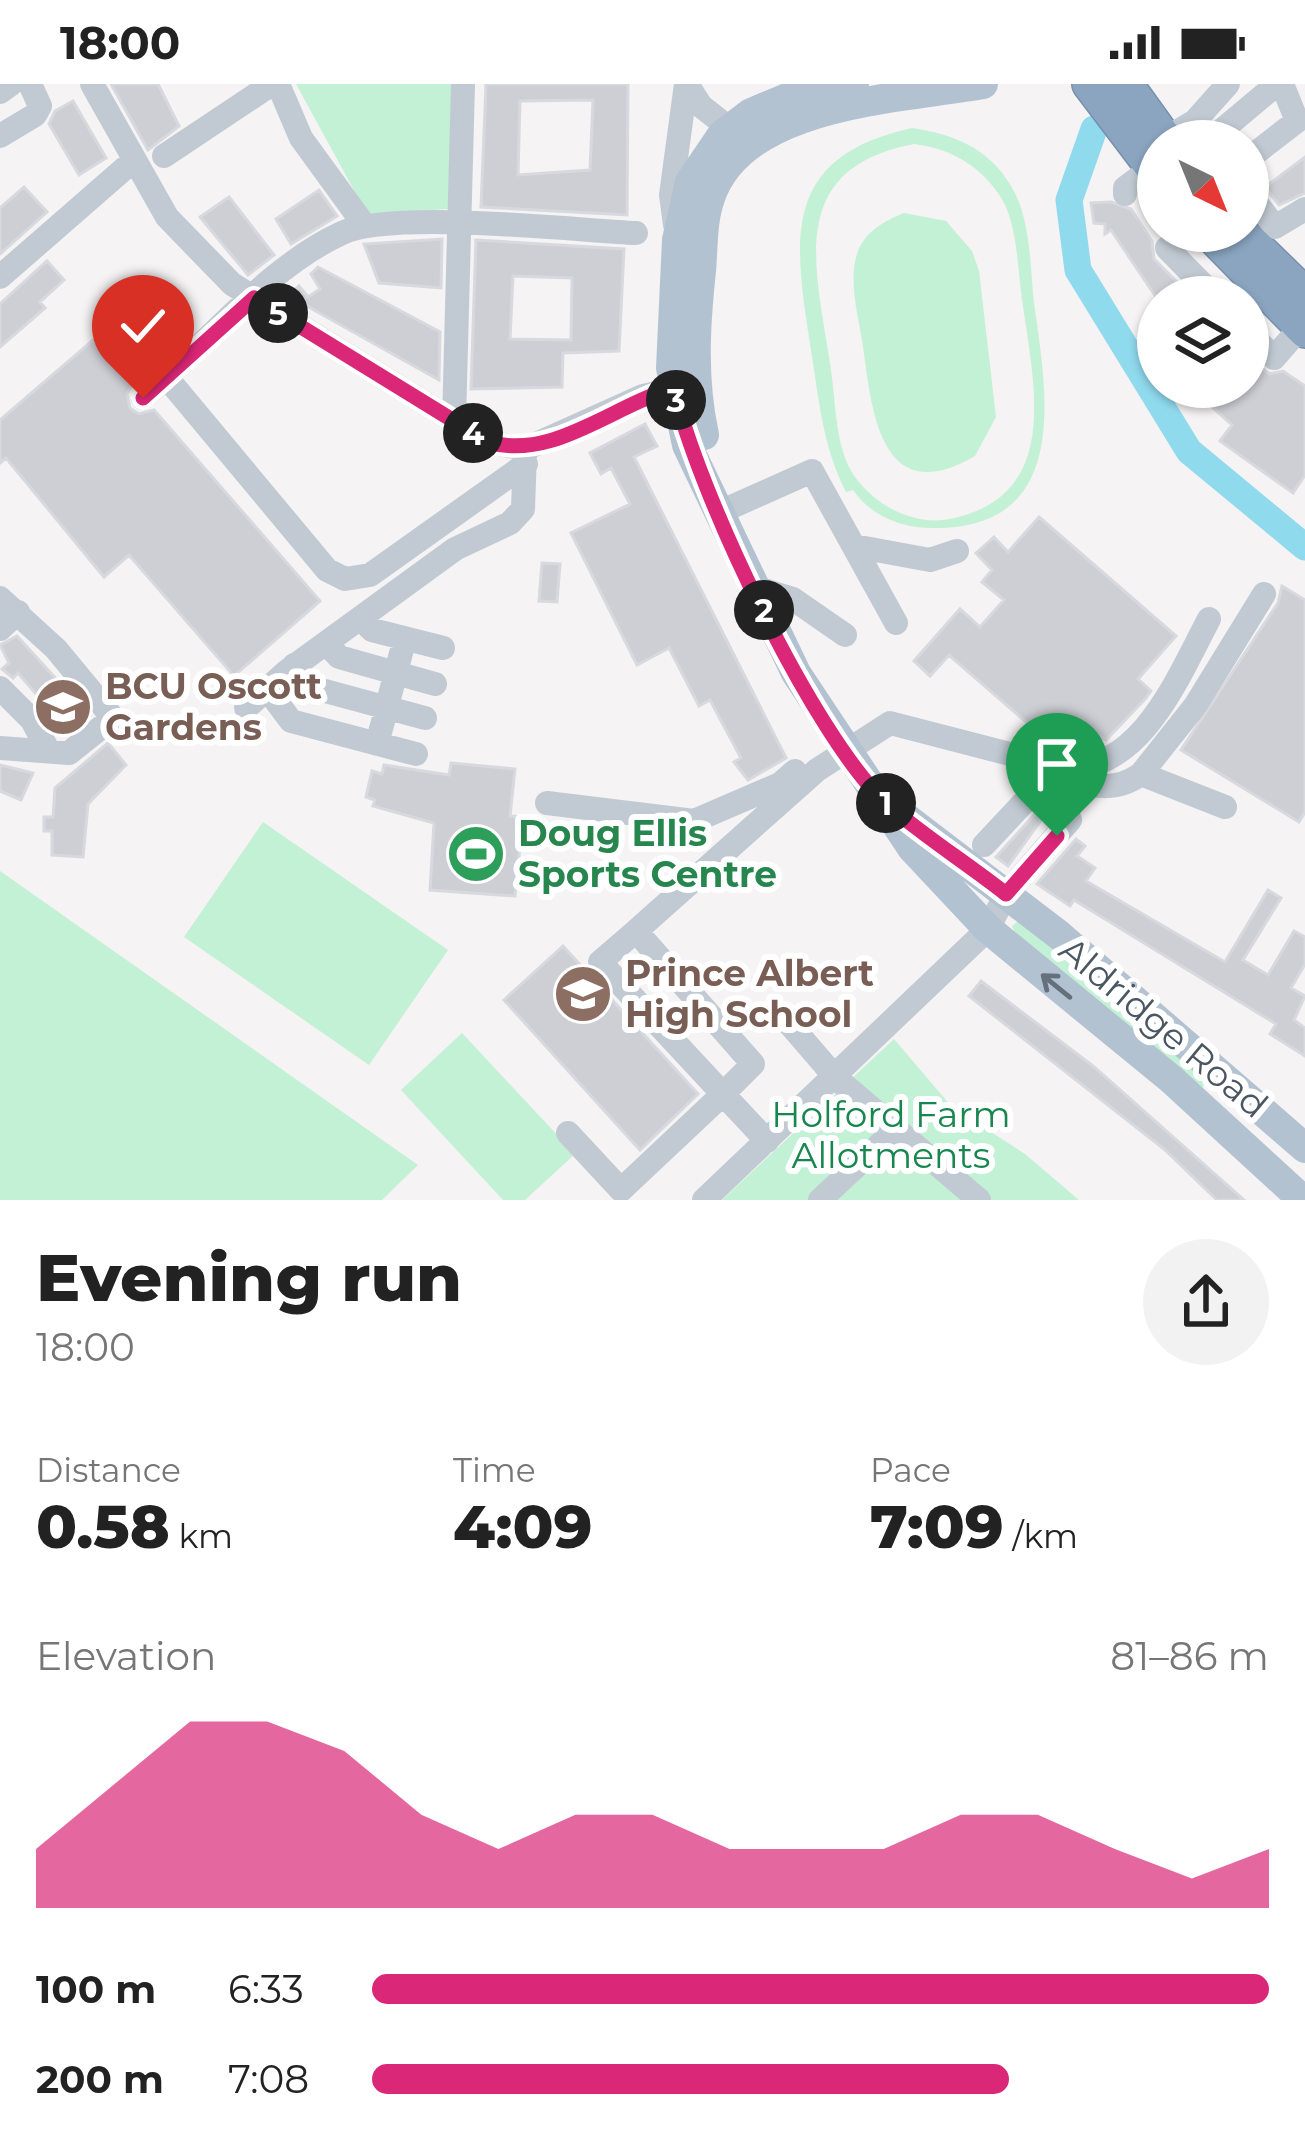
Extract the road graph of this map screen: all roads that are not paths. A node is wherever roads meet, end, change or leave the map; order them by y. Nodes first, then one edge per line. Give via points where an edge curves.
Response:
1 (11, 84) edge
2 (30, 84) edge
3 (92, 84) edge
4 (275, 84) edge
5 (463, 84) edge
6 (687, 84) edge
7 (854, 84) edge
8 (953, 84) edge
9 (983, 84) edge
10 (1228, 84) edge
11 (1096, 87) edge
12 (1294, 90) edge
13 (0, 92) edge
14 (1196, 120) edge
15 (1244, 120) edge
16 (812, 124) junction
17 (730, 128) junction
18 (1137, 131) edge
19 (0, 136) edge
20 (1269, 143) edge
21 (164, 156) dead end
22 (133, 161) junction
23 (1137, 177) edge
24 (1125, 194) dead end
25 (1305, 209) edge
26 (1269, 219) edge
27 (459, 224) junction
28 (365, 226) junction
29 (636, 233) dead end
30 (677, 240) junction
31 (1171, 252) edge
32 (1231, 252) edge
33 (1256, 252) edge
34 (1194, 276) edge
35 (0, 278) edge
36 (254, 298) junction
37 (1304, 317) edge
38 (1269, 353) edge
39 (166, 378) junction
40 (684, 386) junction
41 (143, 398) dead end
42 (454, 421) junction
43 (525, 456) junction
44 (718, 506) junction
45 (854, 546) junction
46 (957, 551) dead end
47 (754, 587) junction
48 (1264, 594) dead end
49 (6, 613) edge
50 (360, 618) junction
51 (1209, 619) dead end
52 (896, 623) dead end
53 (845, 635) dead end
54 (405, 638) junction
55 (326, 643) junction
56 (443, 648) dead end
57 (294, 665) junction
58 (396, 673) junction
59 (435, 684) dead end
60 (0, 688) edge
61 (267, 689) junction
62 (246, 708) dead end
63 (386, 708) junction
64 (425, 718) dead end
65 (840, 743) junction
66 (376, 744) junction
67 (0, 748) edge
68 (48, 750) junction
69 (416, 754) dead end
70 (1060, 766) junction
71 (1141, 773) junction
72 (886, 803) junction
73 (581, 807) dead end
74 (1225, 807) dead end
75 (984, 845) dead end
76 (1006, 894) junction
77 (988, 929) junction
78 (636, 931) junction
79 (786, 1020) dead end
80 (1226, 1075) junction
81 (836, 1078) junction
82 (723, 1094) junction
83 (1199, 1105) junction
84 (895, 1131) junction
85 (568, 1132) dead end
86 (767, 1142) junction
87 (1305, 1148) edge
88 (704, 1200) edge
89 (820, 1200) edge
90 (979, 1200) edge
91 (1303, 1200) edge

1 - 13 street
2 - 19 street via 40,106 35,115
3 - 22 street
4 - 21 street
4 - 28 street via 302,138
5 - 27 street
6 - 17 street
6 - 30 street via 671,195
7 - 17 main road via 773,102
8 - 9 main road
8 - 16 main road
10 - 14 street
11 - 18 highway
12 - 15 street
12 - 20 street via 1297,121
16 - 17 street via 773,113
16 - 40 main road, Aldridge Road via 744,147 721,174 706,219
17 - 30 main road, Aldridge Road via 690,182
22 - 35 street
22 - 36 street via 188,242
23 - 24 street
25 - 26 street via 1275,227
27 - 28 street
27 - 29 street
27 - 42 street
28 - 36 street via 341,233
30 - 40 main road, Aldridge Road
31 - 34 street
32 - 37 highway
33 - 37 highway
36 - 39 street
36 - 42 street
37 - 38 street via 1274,358
39 - 41 street
39 - 43 street via 327,571 345,580 370,575
40 - 43 street via 643,396
40 - 44 main road, Aldridge Road via 687,445
42 - 43 street
43 - 50 street via 523,509 510,524 455,549
44 - 45 street via 812,471
44 - 47 main road, Aldridge Road
45 - 46 street via 930,560
45 - 52 street
47 - 53 street via 793,599
47 - 65 main road, Aldridge Road
48 - 71 street via 1196,706
49 - 68 street via 113,718 75,751
50 - 54 street via 372,630
50 - 55 street
51 - 70 street via 1163,704 1120,753 1090,769
54 - 56 street
54 - 58 street
55 - 57 street
55 - 58 street via 339,658
57 - 61 street
57 - 63 street via 314,688
58 - 59 street
58 - 63 street
60 - 68 street
61 - 62 street
61 - 66 street via 291,721
63 - 64 street
63 - 66 street
65 - 70 street via 890,723
65 - 72 main road, Aldridge Road
65 - 73 street via 779,784 694,820 547,803
65 - 78 street
66 - 69 street
67 - 68 street
70 - 71 street via 1089,785 1119,785
71 - 74 street
72 - 76 main road, Aldridge Road
72 - 77 main road, Aldridge Road via 912,848
75 - 76 street via 1027,799 1042,796 1070,820
76 - 77 street
76 - 80 main road, Aldridge Road
77 - 81 street
83 -> 77 main road, Aldridge Road
78 - 82 street via 753,1064
78 - 82 street via 600,962
79 - 81 street
80 - 83 street
80 - 87 main road, Aldridge Road
81 - 84 street
81 - 86 street
82 - 85 street via 621,1190
82 - 86 street
83 - 91 main road, Aldridge Road
84 - 89 street
84 - 90 street
86 - 88 street

